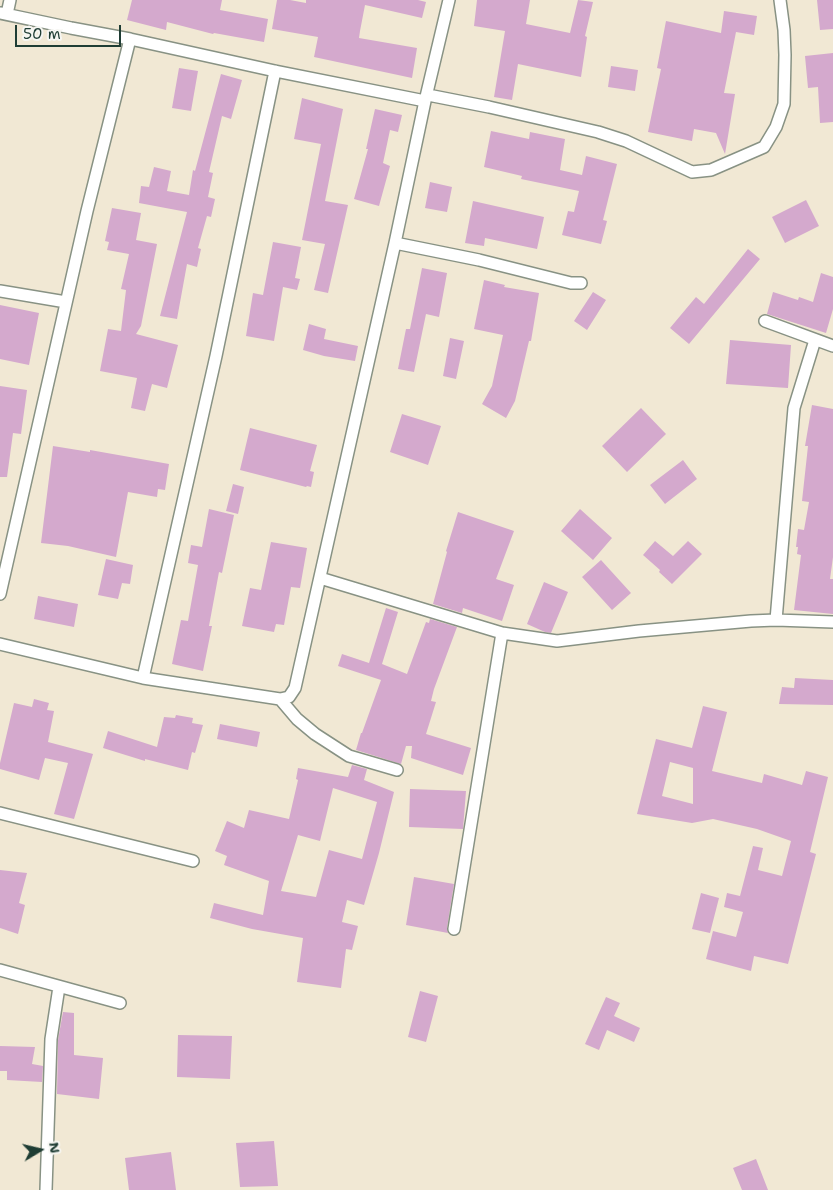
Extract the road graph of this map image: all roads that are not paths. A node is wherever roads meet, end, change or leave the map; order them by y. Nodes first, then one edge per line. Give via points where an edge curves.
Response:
1 (10, 0) edge
2 (449, 0) edge
3 (780, 0) edge
4 (3, 14) edge
5 (130, 39) junction
6 (275, 71) junction
7 (426, 98) junction
8 (395, 243) junction
9 (582, 283) dead end
10 (0, 291) edge
11 (66, 302) junction
12 (764, 320) dead end
13 (815, 340) junction
14 (833, 346) edge
15 (320, 578) junction
16 (0, 594) edge
17 (776, 620) junction
18 (833, 622) edge
19 (502, 633) junction
20 (0, 644) edge
21 (143, 678) junction
22 (280, 699) junction
23 (397, 770) dead end
24 (0, 813) edge
25 (193, 861) dead end
26 (454, 929) dead end
27 (0, 970) edge
28 (59, 987) junction
29 (120, 1003) dead end
30 (46, 1190) edge

1 - 4 street
2 - 7 street
3 - 7 street via 785,55 784,104 776,127 764,147 711,170 692,172 626,141 598,132 489,107
4 - 5 street
5 - 6 street
5 - 11 street
6 - 7 street
6 - 21 street via 216,356
7 - 8 street
8 - 9 street
8 - 15 street
10 - 11 street
11 - 16 street
12 - 13 street
13 - 14 street
13 - 17 street via 794,408
15 - 19 street
15 - 22 street via 295,688 289,697
17 - 18 street
17 - 19 street via 557,641
19 - 26 street
20 - 21 street
21 - 22 street
22 - 23 street via 296,719 349,756
24 - 25 street
27 - 28 street
28 - 29 street
28 - 30 street via 51,1039

